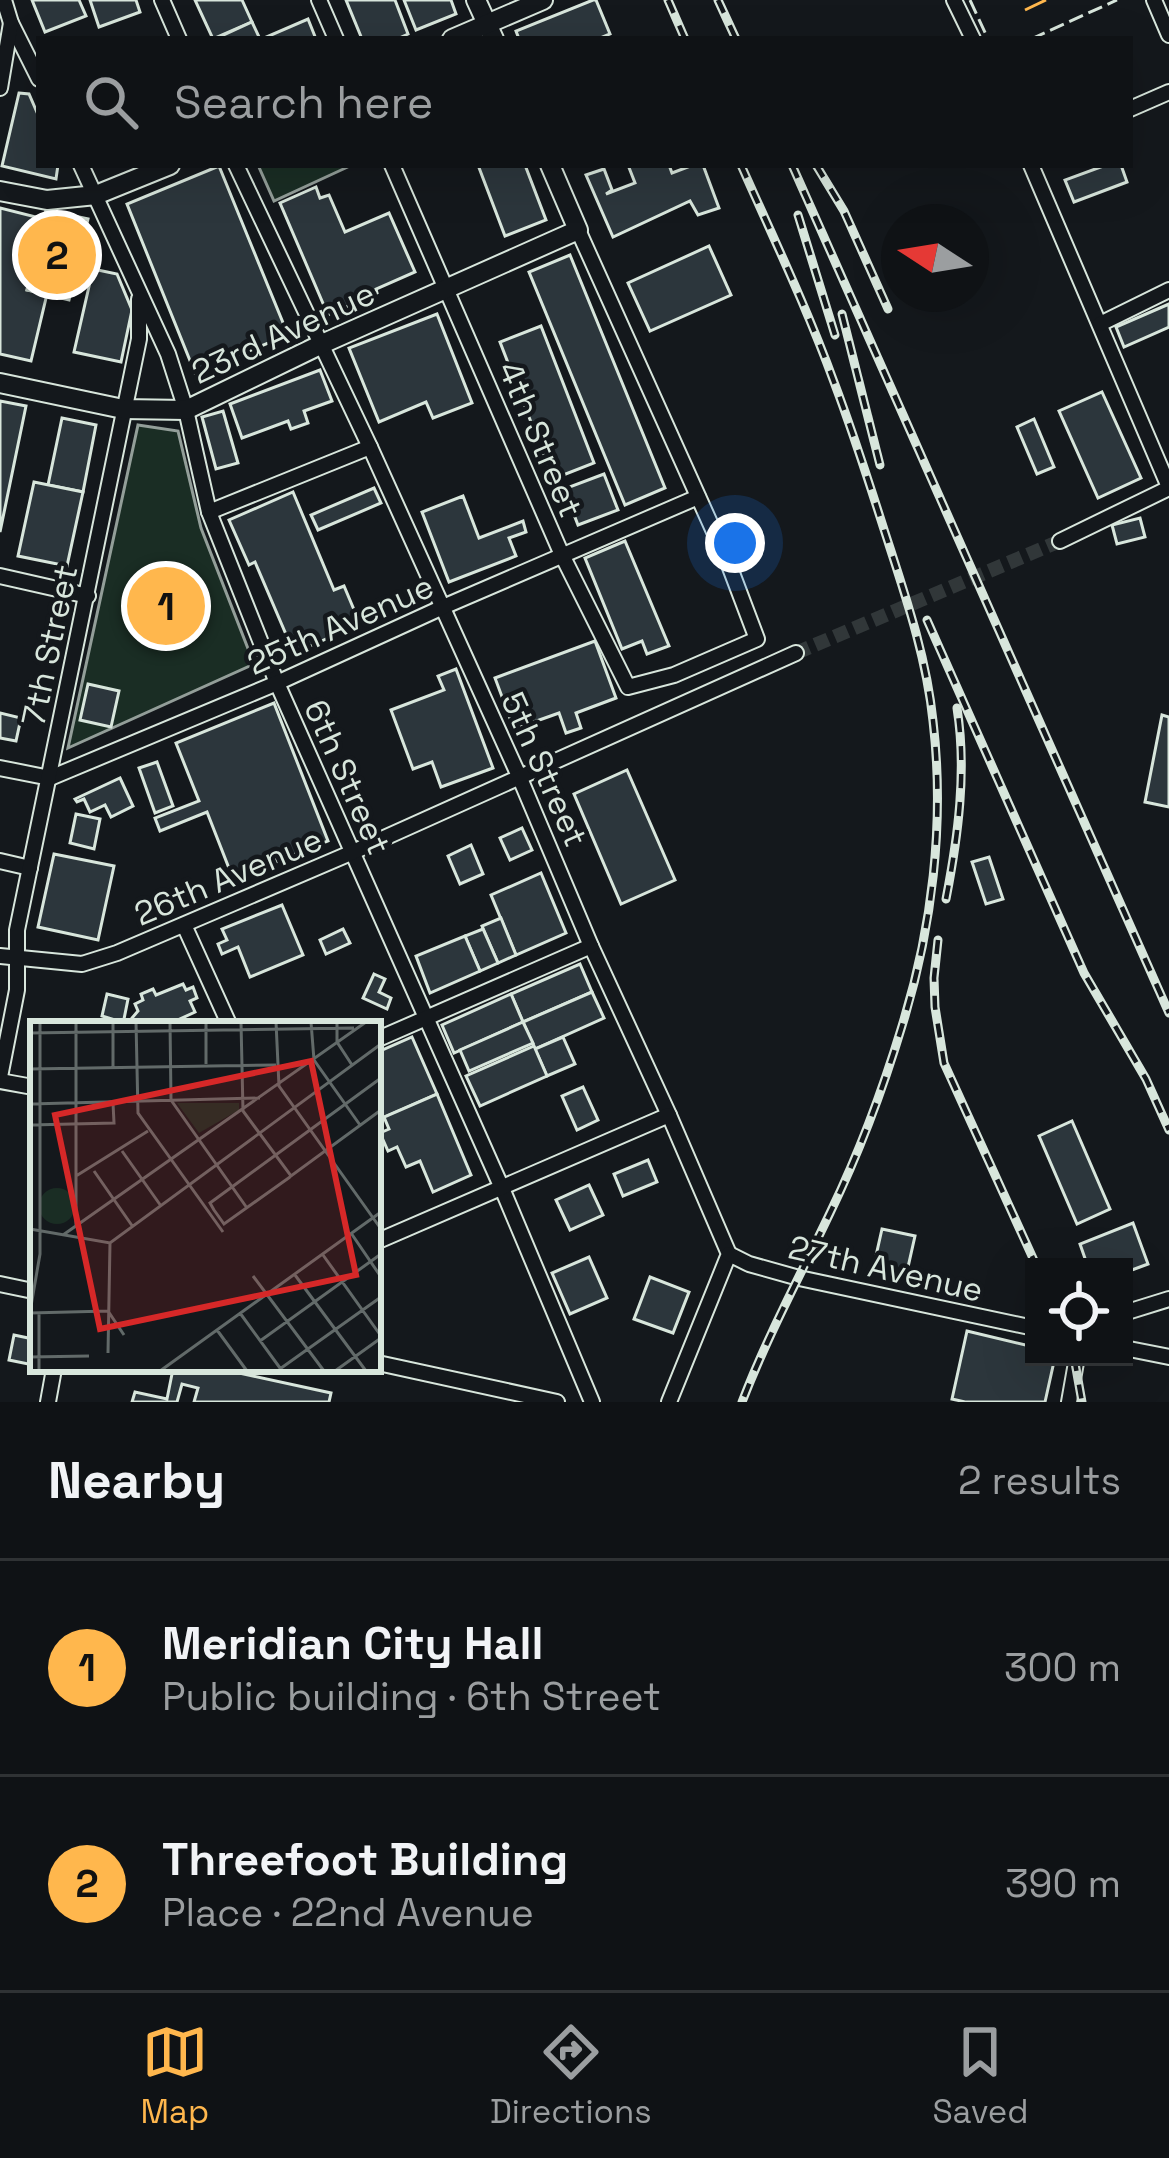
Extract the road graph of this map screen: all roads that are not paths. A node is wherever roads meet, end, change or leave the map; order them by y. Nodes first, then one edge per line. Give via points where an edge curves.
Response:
1 (4, 0) edge
2 (162, 0) edge
3 (319, 0) edge
4 (476, 0) edge
5 (543, 0) edge
6 (954, 0) edge
7 (1154, 0) edge
8 (11, 23) junction
9 (491, 31) edge
10 (1169, 35) edge
11 (178, 36) edge
12 (335, 36) edge
13 (972, 36) edge
14 (36, 73) edge
15 (0, 88) edge
16 (1169, 92) edge
17 (1133, 108) edge
18 (82, 168) edge
19 (163, 168) edge
20 (237, 168) edge
21 (393, 168) edge
22 (551, 168) edge
23 (1032, 168) edge
24 (0, 191) edge
25 (96, 195) junction
26 (578, 230) junction
27 (448, 289) junction
28 (1169, 290) edge
29 (140, 294) junction
30 (1100, 324) junction
31 (322, 344) junction
32 (0, 382) edge
33 (123, 409) junction
34 (186, 410) junction
35 (370, 447) junction
36 (1169, 488) edge
37 (698, 497) junction
38 (209, 512) junction
39 (1060, 541) tunnel mouth
40 (562, 555) junction
41 (0, 576) edge
42 (88, 596) junction
43 (443, 607) junction
44 (796, 653) tunnel mouth
45 (674, 674) junction
46 (277, 683) junction
47 (685, 702) junction
48 (0, 768) edge
49 (520, 776) junction
50 (50, 778) junction
51 (352, 852) junction
52 (0, 861) edge
53 (30, 868) junction
54 (184, 926) junction
55 (591, 946) junction
56 (0, 956) edge
57 (17, 959) junction
58 (426, 1019) junction
59 (228, 1021) edge
60 (381, 1038) edge
61 (0, 1079) edge
62 (30, 1087) edge
63 (669, 1115) junction
64 (501, 1186) junction
65 (381, 1240) edge
66 (729, 1254) junction
67 (0, 1285) edge
68 (30, 1291) edge
69 (1169, 1299) edge
70 (1133, 1310) edge
71 (1025, 1326) edge
72 (1133, 1350) edge
73 (1169, 1357) edge
74 (381, 1364) edge
75 (1075, 1366) edge
76 (53, 1372) edge
77 (48, 1402) edge
78 (557, 1402) edge
79 (592, 1402) edge
80 (669, 1402) edge
81 (1069, 1402) edge

1 - 8 street
2 - 11 street
3 - 12 street
4 - 9 main road
5 - 9 main road
6 - 13 street
7 - 10 street
8 - 14 street
8 - 15 street
16 - 17 street
18 - 25 street, 6th Street
19 - 25 main road
20 - 31 street, 5th Street
21 - 27 street, 4th Street
22 - 26 main road
23 - 30 street
24 - 25 main road via 47,200
25 - 29 street, 6th Street
26 - 27 main road, 23rd Avenue
26 - 37 street
27 - 31 main road, 23rd Avenue
27 - 40 street, 4th Street
28 - 30 street
29 - 33 street, 7th Street
29 - 34 street, 6th Street
30 - 36 street
31 - 34 main road, 23rd Avenue
31 - 35 street, 5th Street
32 - 33 main road, 23rd Avenue
33 - 34 main road, 23rd Avenue
33 - 42 street, 7th Street
34 - 38 street, 6th Street
35 - 38 street
35 - 43 street, 5th Street
36 - 39 street
37 - 40 street, 25th Avenue
37 - 45 street via 757,639
38 - 46 street, 6th Street
40 - 43 street, 25th Avenue
40 - 45 street, 4th Street via 628,687
41 - 42 street
42 - 50 street, 7th Street
43 - 46 street, 25th Avenue
43 - 49 street, 5th Street
44 - 47 street, 26th Avenue
45 - 47 street
46 - 50 street, 25th Avenue
46 - 51 street, 6th Street
47 - 49 street, 26th Avenue
48 - 50 street
49 - 51 street, 26th Avenue
49 - 55 street, 5th Street
50 - 53 street, 7th Street
51 - 54 street, 26th Avenue
51 - 58 street, 6th Street
52 - 53 street
53 - 57 street, 7th Street
54 - 57 street, 26th Avenue via 82,964
54 - 59 street
55 - 58 street
55 - 63 street, 5th Street
56 - 57 street, 26th Avenue
57 - 61 street, 7th Street
58 - 60 street
58 - 64 street, 6th Street
61 - 62 street
63 - 64 street
63 - 66 street, 5th Street
64 - 65 street
64 - 79 street, 6th Street
66 - 71 street, 27th Avenue via 799,1278
66 - 80 street
67 - 68 street
69 - 70 street
72 - 73 street
74 - 78 street
75 - 81 street
76 - 77 street

